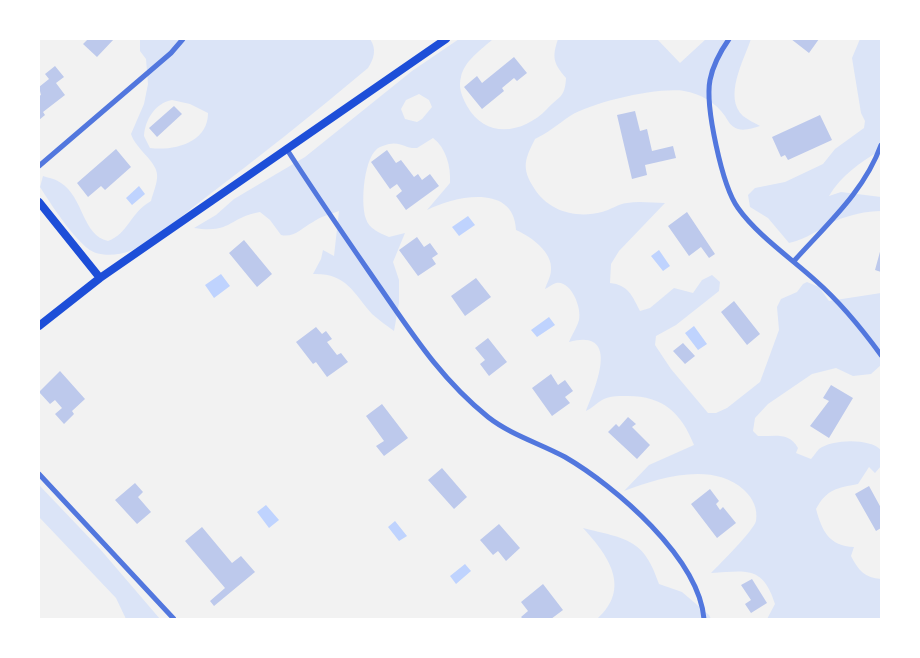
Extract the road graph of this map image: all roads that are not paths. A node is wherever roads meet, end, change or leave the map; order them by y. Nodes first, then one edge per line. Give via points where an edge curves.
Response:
1 (183, 39) edge
2 (446, 39) edge
3 (729, 39) edge
4 (881, 145) edge
5 (286, 148) junction
6 (39, 166) edge
7 (39, 202) edge
8 (794, 260) junction
9 (100, 278) junction
10 (39, 326) edge
11 (881, 355) edge
12 (39, 474) edge
13 (174, 619) edge
14 (704, 619) edge

1 - 6 street via 171,53
2 - 5 main road
3 - 8 street via 719,53 710,82 710,104 723,175 739,210
4 - 8 street via 874,166 857,192
5 - 9 main road
5 - 14 street via 407,329 463,396 517,436 562,456 618,493 675,554 689,574 699,596
7 - 9 main road
8 - 11 street via 841,305
9 - 10 main road
12 - 13 street

